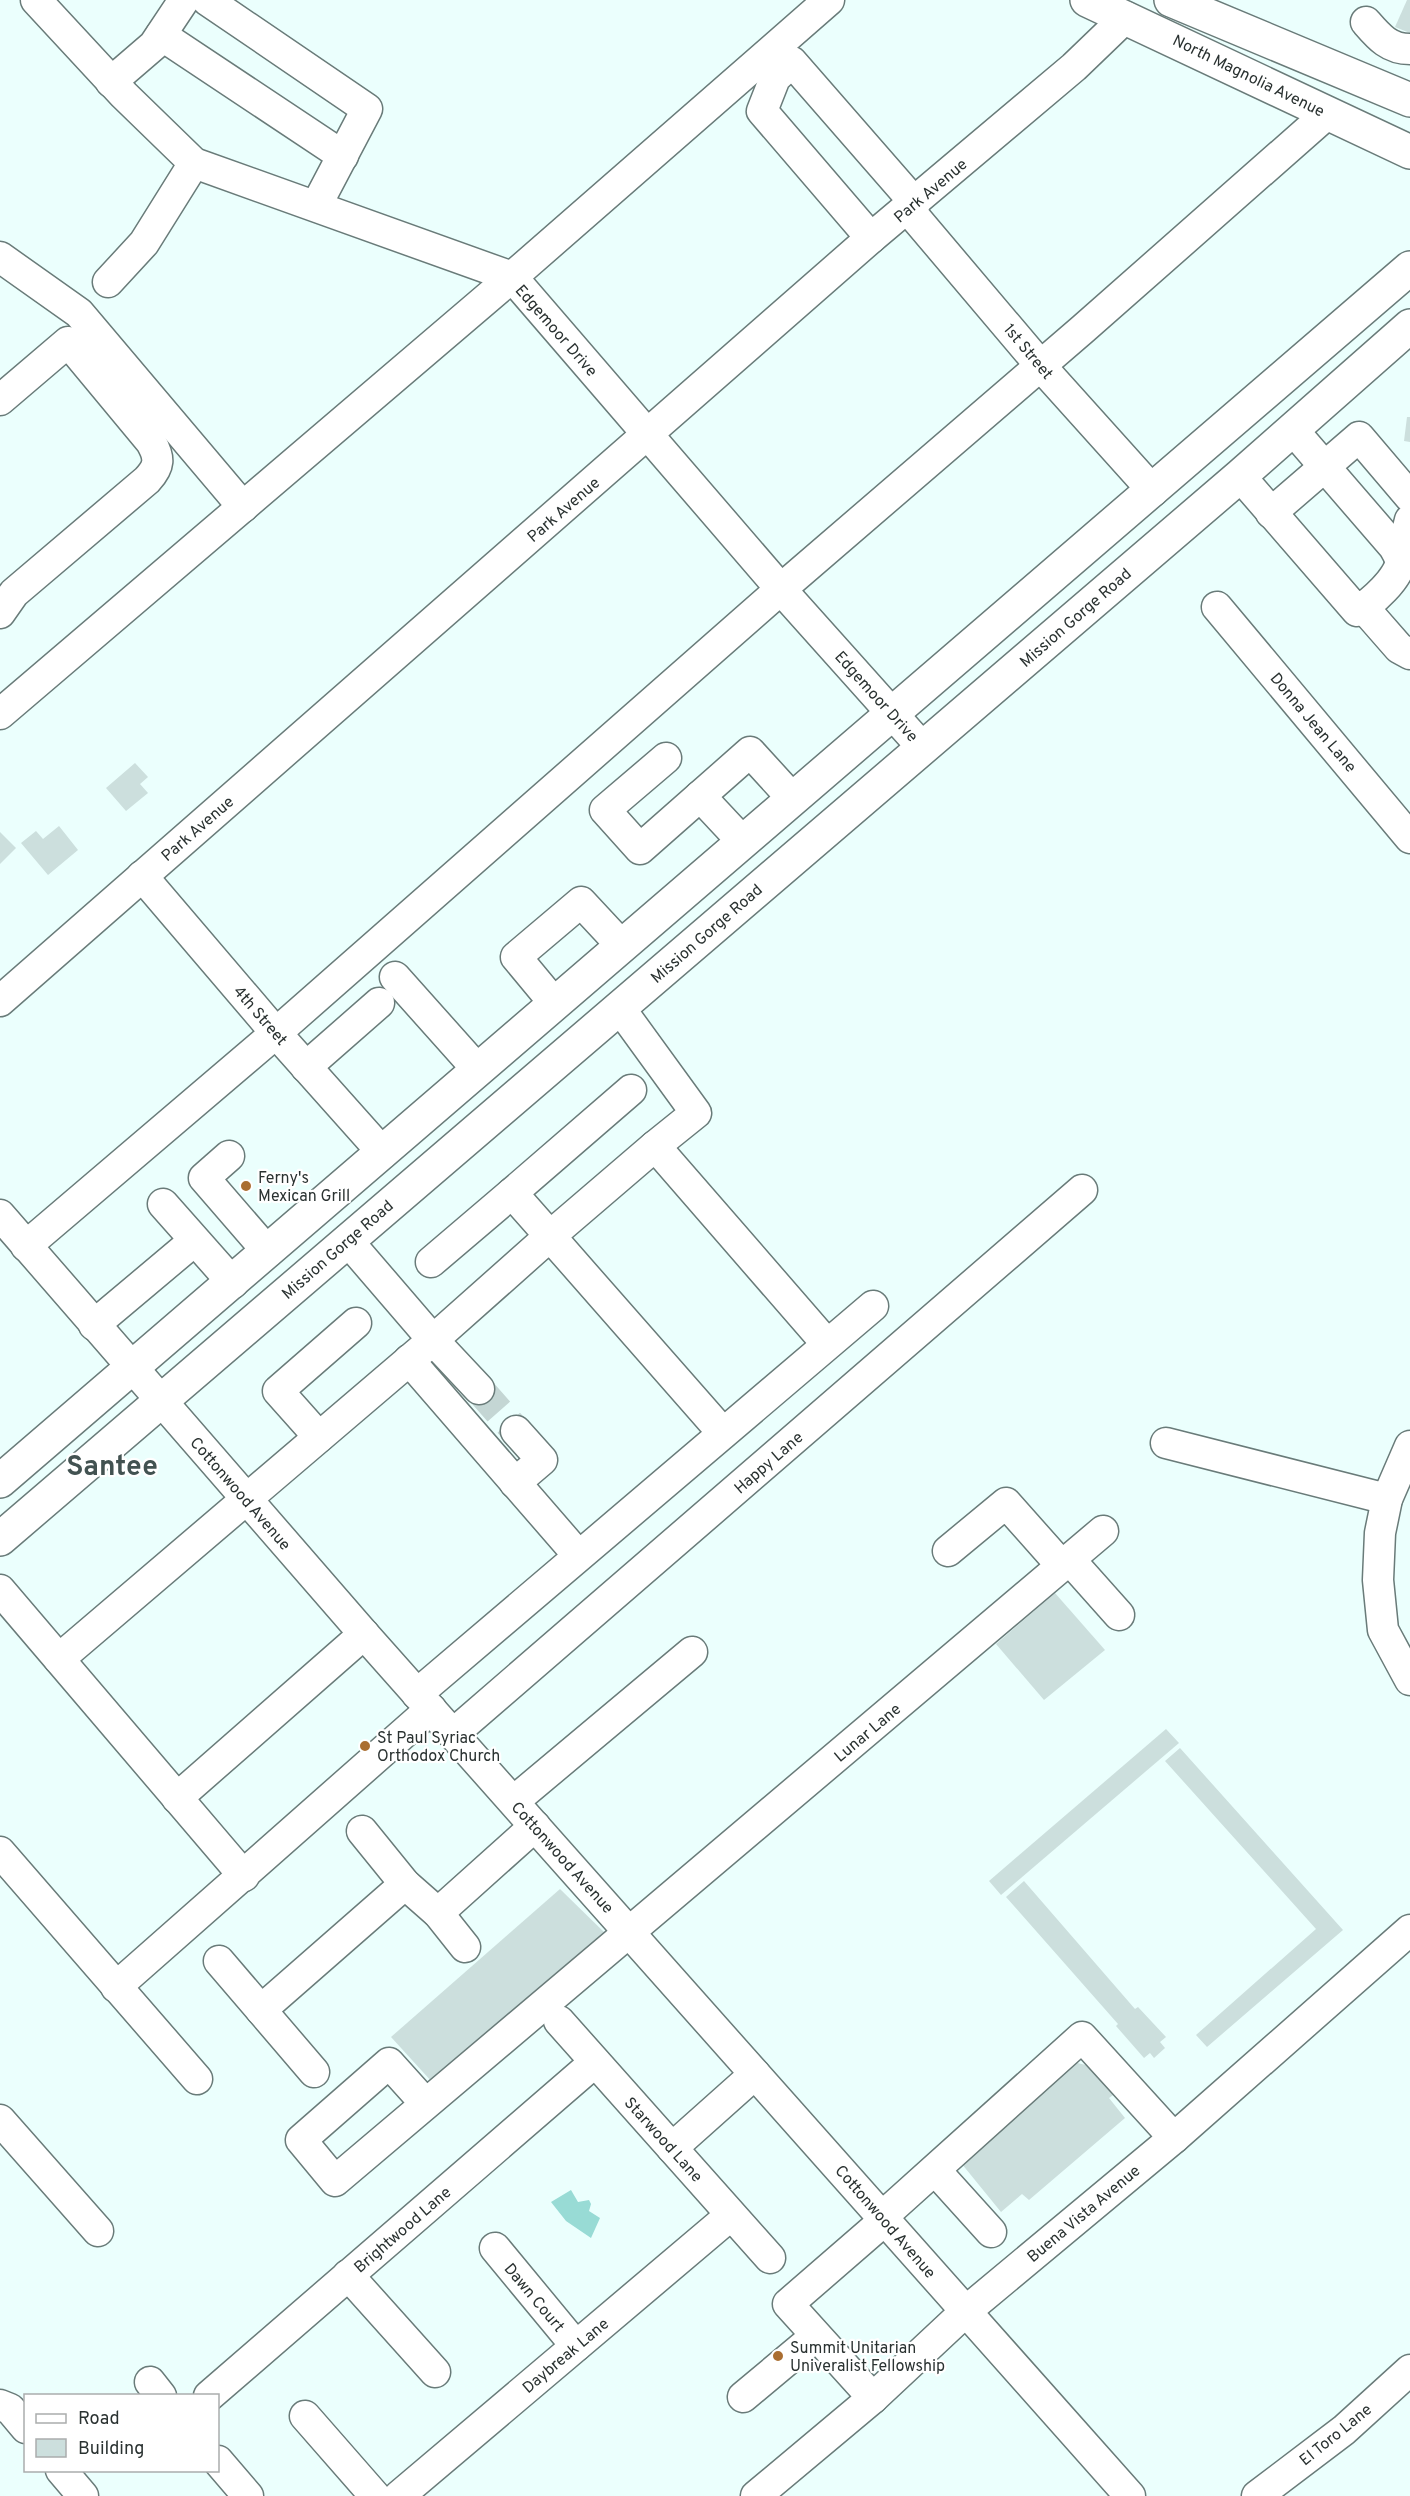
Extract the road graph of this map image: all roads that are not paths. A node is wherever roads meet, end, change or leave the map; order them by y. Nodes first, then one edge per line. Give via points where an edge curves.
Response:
1 (36, 0) edge
2 (184, 0) edge
3 (207, 0) edge
4 (829, 0) edge
5 (1087, 0) edge
6 (1171, 0) edge
7 (1217, 9) edge
8 (1126, 17) junction
9 (1366, 22) dead end
10 (160, 35) junction
11 (1410, 49) edge
12 (111, 82) junction
13 (1410, 100) edge
14 (1328, 113) junction
15 (1410, 152) edge
16 (343, 156) junction
17 (194, 163) junction
18 (912, 206) junction
19 (316, 207) junction
20 (872, 238) junction
21 (0, 257) edge
22 (1410, 268) edge
23 (512, 277) junction
24 (108, 282) dead end
25 (1410, 326) edge
26 (1040, 365) junction
27 (0, 400) edge
28 (1293, 430) junction
29 (648, 436) junction
30 (1325, 467) junction
31 (1240, 476) junction
32 (1153, 491) junction
33 (1410, 497) edge
34 (243, 507) junction
35 (1271, 513) junction
36 (1410, 520) edge
37 (1400, 560) junction
38 (781, 589) junction
39 (1217, 607) dead end
40 (1364, 608) junction
41 (0, 614) edge
42 (1410, 654) edge
43 (892, 712) junction
44 (0, 714) edge
45 (922, 747) junction
46 (666, 758) dead end
47 (700, 796) junction
48 (792, 798) junction
49 (1410, 838) edge
50 (743, 842) junction
51 (142, 876) junction
52 (622, 946) junction
53 (395, 977) dead end
54 (0, 1001) edge
55 (379, 1003) dead end
56 (555, 1004) junction
57 (619, 1007) junction
58 (276, 1033) junction
59 (306, 1067) junction
60 (478, 1070) junction
61 (631, 1090) dead end
62 (655, 1146) junction
63 (383, 1153) junction
64 (229, 1156) dead end
65 (1082, 1190) dead end
66 (512, 1193) junction
67 (163, 1204) dead end
68 (0, 1215) edge
69 (550, 1236) junction
70 (347, 1240) junction
71 (194, 1241) junction
72 (26, 1246) junction
73 (268, 1252) junction
74 (431, 1262) dead end
75 (233, 1283) junction
76 (873, 1305) dead end
77 (356, 1323) dead end
78 (94, 1325) junction
79 (433, 1340) junction
80 (827, 1344) junction
81 (409, 1360) junction
82 (132, 1369) junction
83 (479, 1389) tunnel mouth
84 (160, 1400) junction
85 (516, 1431) tunnel mouth
86 (723, 1433) junction
87 (319, 1437) junction
88 (1166, 1443) dead end
89 (1410, 1446) edge
90 (0, 1481) edge
91 (515, 1483) junction
92 (246, 1499) junction
93 (1387, 1499) junction
94 (1103, 1532) dead end
95 (0, 1539) edge
96 (948, 1551) dead end
97 (578, 1555) junction
98 (1066, 1563) junction
99 (0, 1590) edge
100 (1119, 1615) dead end
101 (364, 1634) junction
102 (692, 1652) dead end
103 (59, 1659) junction
104 (1410, 1680) edge
105 (424, 1702) junction
106 (453, 1734) junction
107 (177, 1798) junction
108 (514, 1802) junction
109 (535, 1826) junction
110 (362, 1831) dead end
111 (0, 1852) edge
112 (244, 1876) junction
113 (405, 1884) junction
114 (438, 1913) junction
115 (1410, 1930) edge
116 (630, 1932) junction
117 (465, 1947) dead end
118 (219, 1960) dead end
119 (116, 1987) junction
120 (261, 2010) junction
121 (559, 2021) dead end
122 (595, 2062) junction
123 (314, 2072) dead end
124 (755, 2074) junction
125 (197, 2079) dead end
126 (425, 2103) dead end
127 (0, 2120) edge
128 (1174, 2138) junction
129 (672, 2148) junction
130 (935, 2170) junction
131 (731, 2215) junction
132 (885, 2218) junction
133 (98, 2231) dead end
134 (991, 2232) dead end
135 (495, 2248) dead end
136 (770, 2258) dead end
137 (348, 2275) junction
138 (965, 2312) junction
139 (816, 2336) junction
140 (576, 2346) junction
141 (1410, 2370) edge
142 (435, 2372) dead end
143 (211, 2394) edge
144 (743, 2397) dead end
145 (873, 2398) junction
146 (0, 2405) edge
147 (305, 2416) dead end
148 (24, 2426) edge
149 (219, 2462) edge
150 (63, 2472) edge
151 (82, 2496) edge
152 (248, 2496) edge
153 (375, 2496) edge
154 (399, 2496) edge
155 (756, 2496) edge
156 (1130, 2496) edge
157 (1257, 2496) edge

1 - 12 street
2 - 10 street
3 - 16 street via 367,109
4 - 23 street
5 - 8 main road, North Magnolia Avenue
6 - 7 main road, North Magnolia Avenue
7 - 13 main road, North Magnolia Avenue
8 - 14 main road, North Magnolia Avenue
8 - 18 street, Park Avenue via 1074,67
9 - 11 street via 1396,49
10 - 12 street via 154,45
10 - 16 street
12 - 17 street
14 - 15 main road, North Magnolia Avenue
14 - 26 street
16 - 19 street
17 - 19 street, Edgemoor Drive
17 - 24 street via 144,243
18 - 20 street, Park Avenue
18 - 20 street, 1st Street via 792,62 775,78 762,111
18 - 26 street, 1st Street
19 - 23 street, Edgemoor Drive
20 - 29 street, Park Avenue
21 - 34 street via 79,313
22 - 32 main road
23 - 29 street, Edgemoor Drive
23 - 34 street
25 - 28 main road, Mission Gorge Road
26 - 32 street, 1st Street
26 - 38 street
27 - 41 street via 68,342 151,442 158,463 147,480 14,593
28 - 30 street
28 - 31 main road, Mission Gorge Road
29 - 38 street, Edgemoor Drive
29 - 51 street, Park Avenue
30 - 33 street via 1359,437
30 - 35 street
30 - 37 street
31 - 35 street
31 - 45 main road, Mission Gorge Road
32 - 43 main road
34 - 44 street
35 - 40 street via 1357,611
36 - 37 street
37 - 40 street via 1390,582
38 - 43 street, Edgemoor Drive
38 - 58 street
39 - 49 street, Donna Jean Lane
40 - 42 street via 1399,648
43 - 45 street, Edgemoor Drive
43 - 48 main road
45 - 57 main road, Mission Gorge Road
46 - 47 street via 605,810 640,849
47 - 48 street via 750,752
47 - 50 street
48 - 50 main road
50 - 52 main road
51 - 54 street, Park Avenue
51 - 58 street, 4th Street
52 - 56 main road
52 - 56 street via 581,902 516,957
53 - 60 street
55 - 59 street
56 - 60 main road
57 - 62 street via 696,1113
57 - 70 main road, Mission Gorge Road
58 - 59 street, 4th Street
58 - 72 street
59 - 63 street, 4th Street
60 - 63 main road
61 - 66 street
62 - 69 street
62 - 80 street
63 - 73 main road
64 - 73 street via 204,1178
65 - 106 street, Happy Lane
66 - 69 street
66 - 74 street
67 - 71 street
68 - 72 street, Cottonwood Avenue
69 - 79 street
69 - 86 street
70 - 79 street
70 - 84 main road, Mission Gorge Road
71 - 75 street
71 - 78 street
72 - 78 street, Cottonwood Avenue
73 - 75 main road
75 - 82 main road
76 - 80 street
77 - 87 street via 278,1391
78 - 82 street, Cottonwood Avenue
79 - 81 street
79 - 83 street
80 - 86 street
81 - 87 street
81 - 91 street
82 - 84 street, Cottonwood Avenue
82 - 90 main road
84 - 92 street, Cottonwood Avenue
84 - 95 main road, Mission Gorge Road
85 - 91 street via 542,1460
86 - 97 street
87 - 92 street
88 - 93 street
89 - 93 street
91 - 97 street
92 - 101 street, Cottonwood Avenue
92 - 103 street
93 - 104 street via 1380,1533 1378,1580 1383,1630
94 - 98 street, Lunar Lane
96 - 98 street via 1006,1503
97 - 105 street
98 - 100 street
98 - 116 street, Lunar Lane
99 - 103 street
101 - 105 street, Cottonwood Avenue
101 - 107 street
102 - 108 street
103 - 107 street
105 - 106 street, Cottonwood Avenue
105 - 112 street
106 - 108 street, Cottonwood Avenue
107 - 112 street
108 - 109 street, Cottonwood Avenue
109 - 114 street
109 - 116 street, Cottonwood Avenue
110 - 113 street
111 - 119 street
112 - 119 street
113 - 114 street
113 - 120 street
114 - 117 street
115 - 128 street, Buena Vista Avenue
116 - 124 street, Cottonwood Avenue
116 - 126 street, Lunar Lane
118 - 120 street
119 - 125 street
120 - 123 street
121 - 122 street, Starwood Lane
122 - 129 street, Starwood Lane
122 - 137 street, Brightwood Lane
124 - 129 street
124 - 132 street, Cottonwood Avenue
127 - 133 street
128 - 130 street via 1082,2037
128 - 138 street, Buena Vista Avenue
129 - 131 street, Starwood Lane
130 - 132 street
130 - 134 street
131 - 136 street, Starwood Lane
131 - 140 street, Daybreak Lane
132 - 138 street, Cottonwood Avenue
132 - 139 street via 788,2304
135 - 140 street, Dawn Court
137 - 142 street
137 - 143 street, Brightwood Lane
138 - 145 street, Buena Vista Avenue
138 - 156 street, Cottonwood Avenue
139 - 144 street
139 - 145 street
140 - 154 street, Daybreak Lane
141 - 157 street, El Toro Lane via 1344,2430
145 - 155 street, Buena Vista Avenue
146 - 148 street via 10,2409
147 - 153 street
149 - 152 street
150 - 151 street

